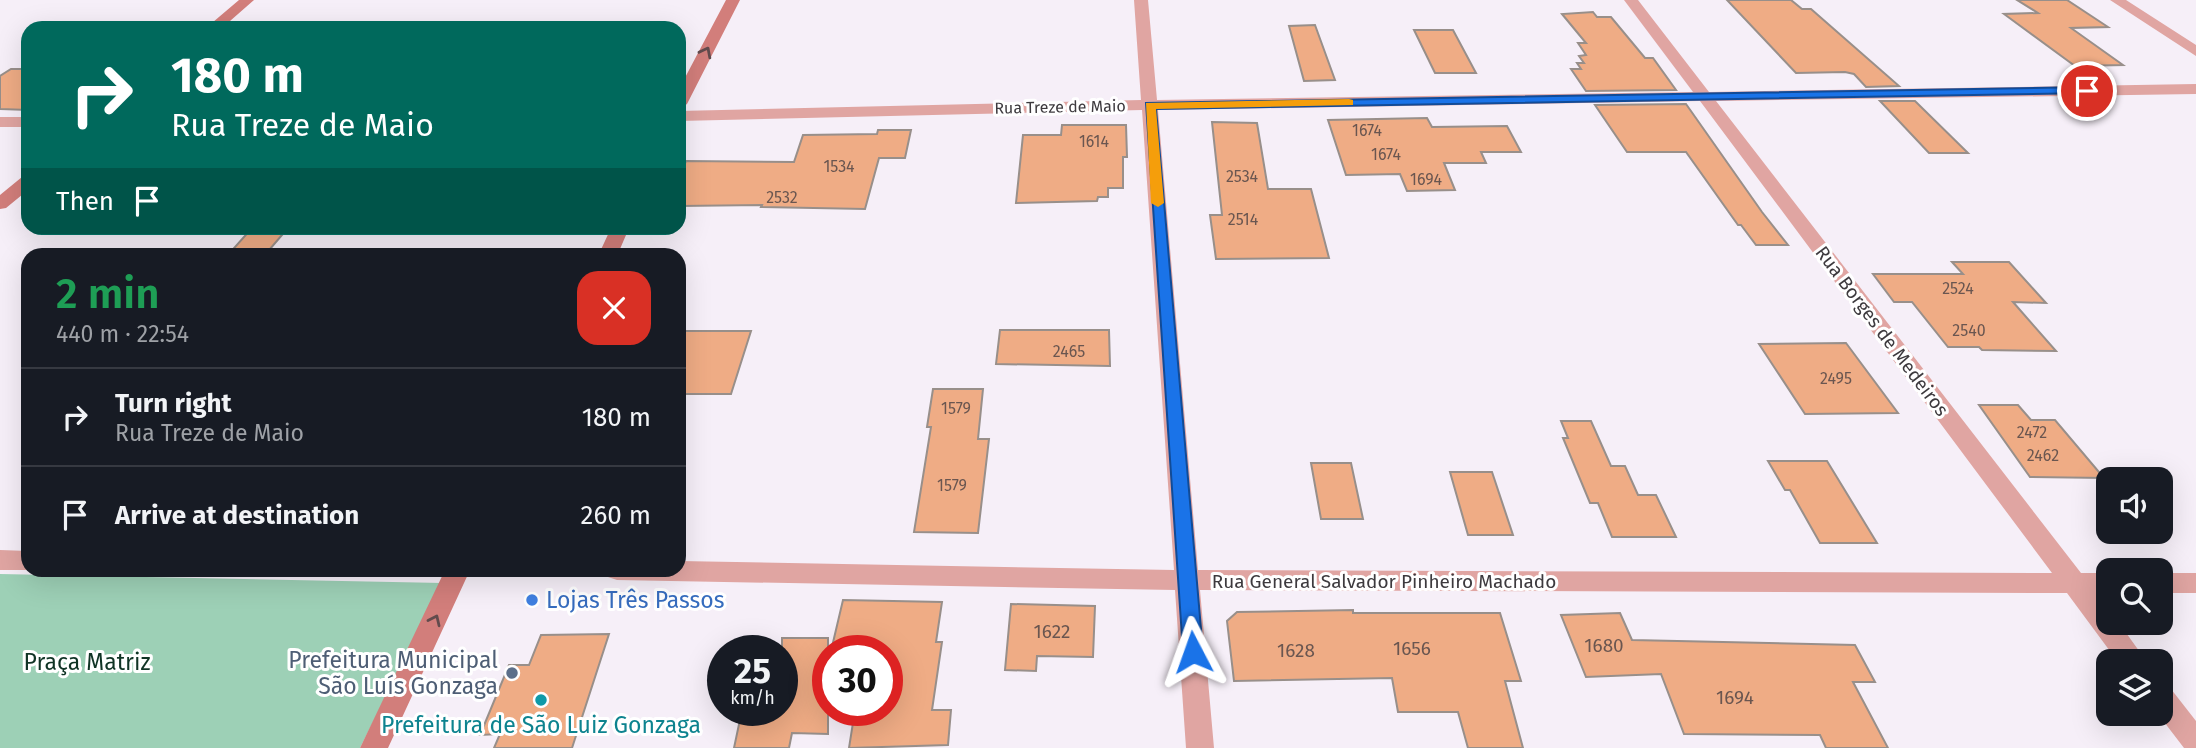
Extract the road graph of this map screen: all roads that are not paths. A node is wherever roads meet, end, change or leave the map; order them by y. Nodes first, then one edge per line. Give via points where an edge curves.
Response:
1 (247, 0) edge
2 (733, 0) edge
3 (1141, 0) edge
4 (1631, 0) edge
5 (2117, 0) edge
6 (222, 21) edge
7 (2196, 52) edge
8 (2196, 89) edge
9 (686, 91) edge
10 (1703, 97) junction
11 (1150, 105) junction
12 (686, 116) edge
13 (0, 122) edge
14 (21, 122) edge
15 (21, 187) edge
16 (0, 204) edge
17 (0, 560) edge
18 (21, 561) edge
19 (686, 571) edge
20 (455, 577) edge
21 (1188, 580) junction
22 (2096, 583) edge
23 (2173, 583) edge
24 (2196, 583) edge
25 (2075, 584) junction
26 (2124, 649) edge
27 (2173, 712) edge
28 (2196, 742) edge
29 (374, 748) edge
30 (1200, 748) edge

1 - 6 main road
9 -> 2 main road
3 - 11 street
4 - 10 street, Rua Borges de Medeiros
5 - 7 street
8 - 10 street, Rua Treze de Maio
10 - 11 street, Rua Treze de Maio
10 - 25 street, Rua Borges de Medeiros
11 - 12 street, Rua Treze de Maio
11 - 21 street
13 - 14 street
15 - 16 main road
17 - 18 street
19 - 21 street, Rua General Salvador Pinheiro Machado
29 -> 20 main road
21 - 25 street, Rua General Salvador Pinheiro Machado
21 - 30 street
22 - 25 street, Rua General Salvador Pinheiro Machado
23 - 24 street
25 - 26 street, Rua Borges de Medeiros
27 - 28 street

